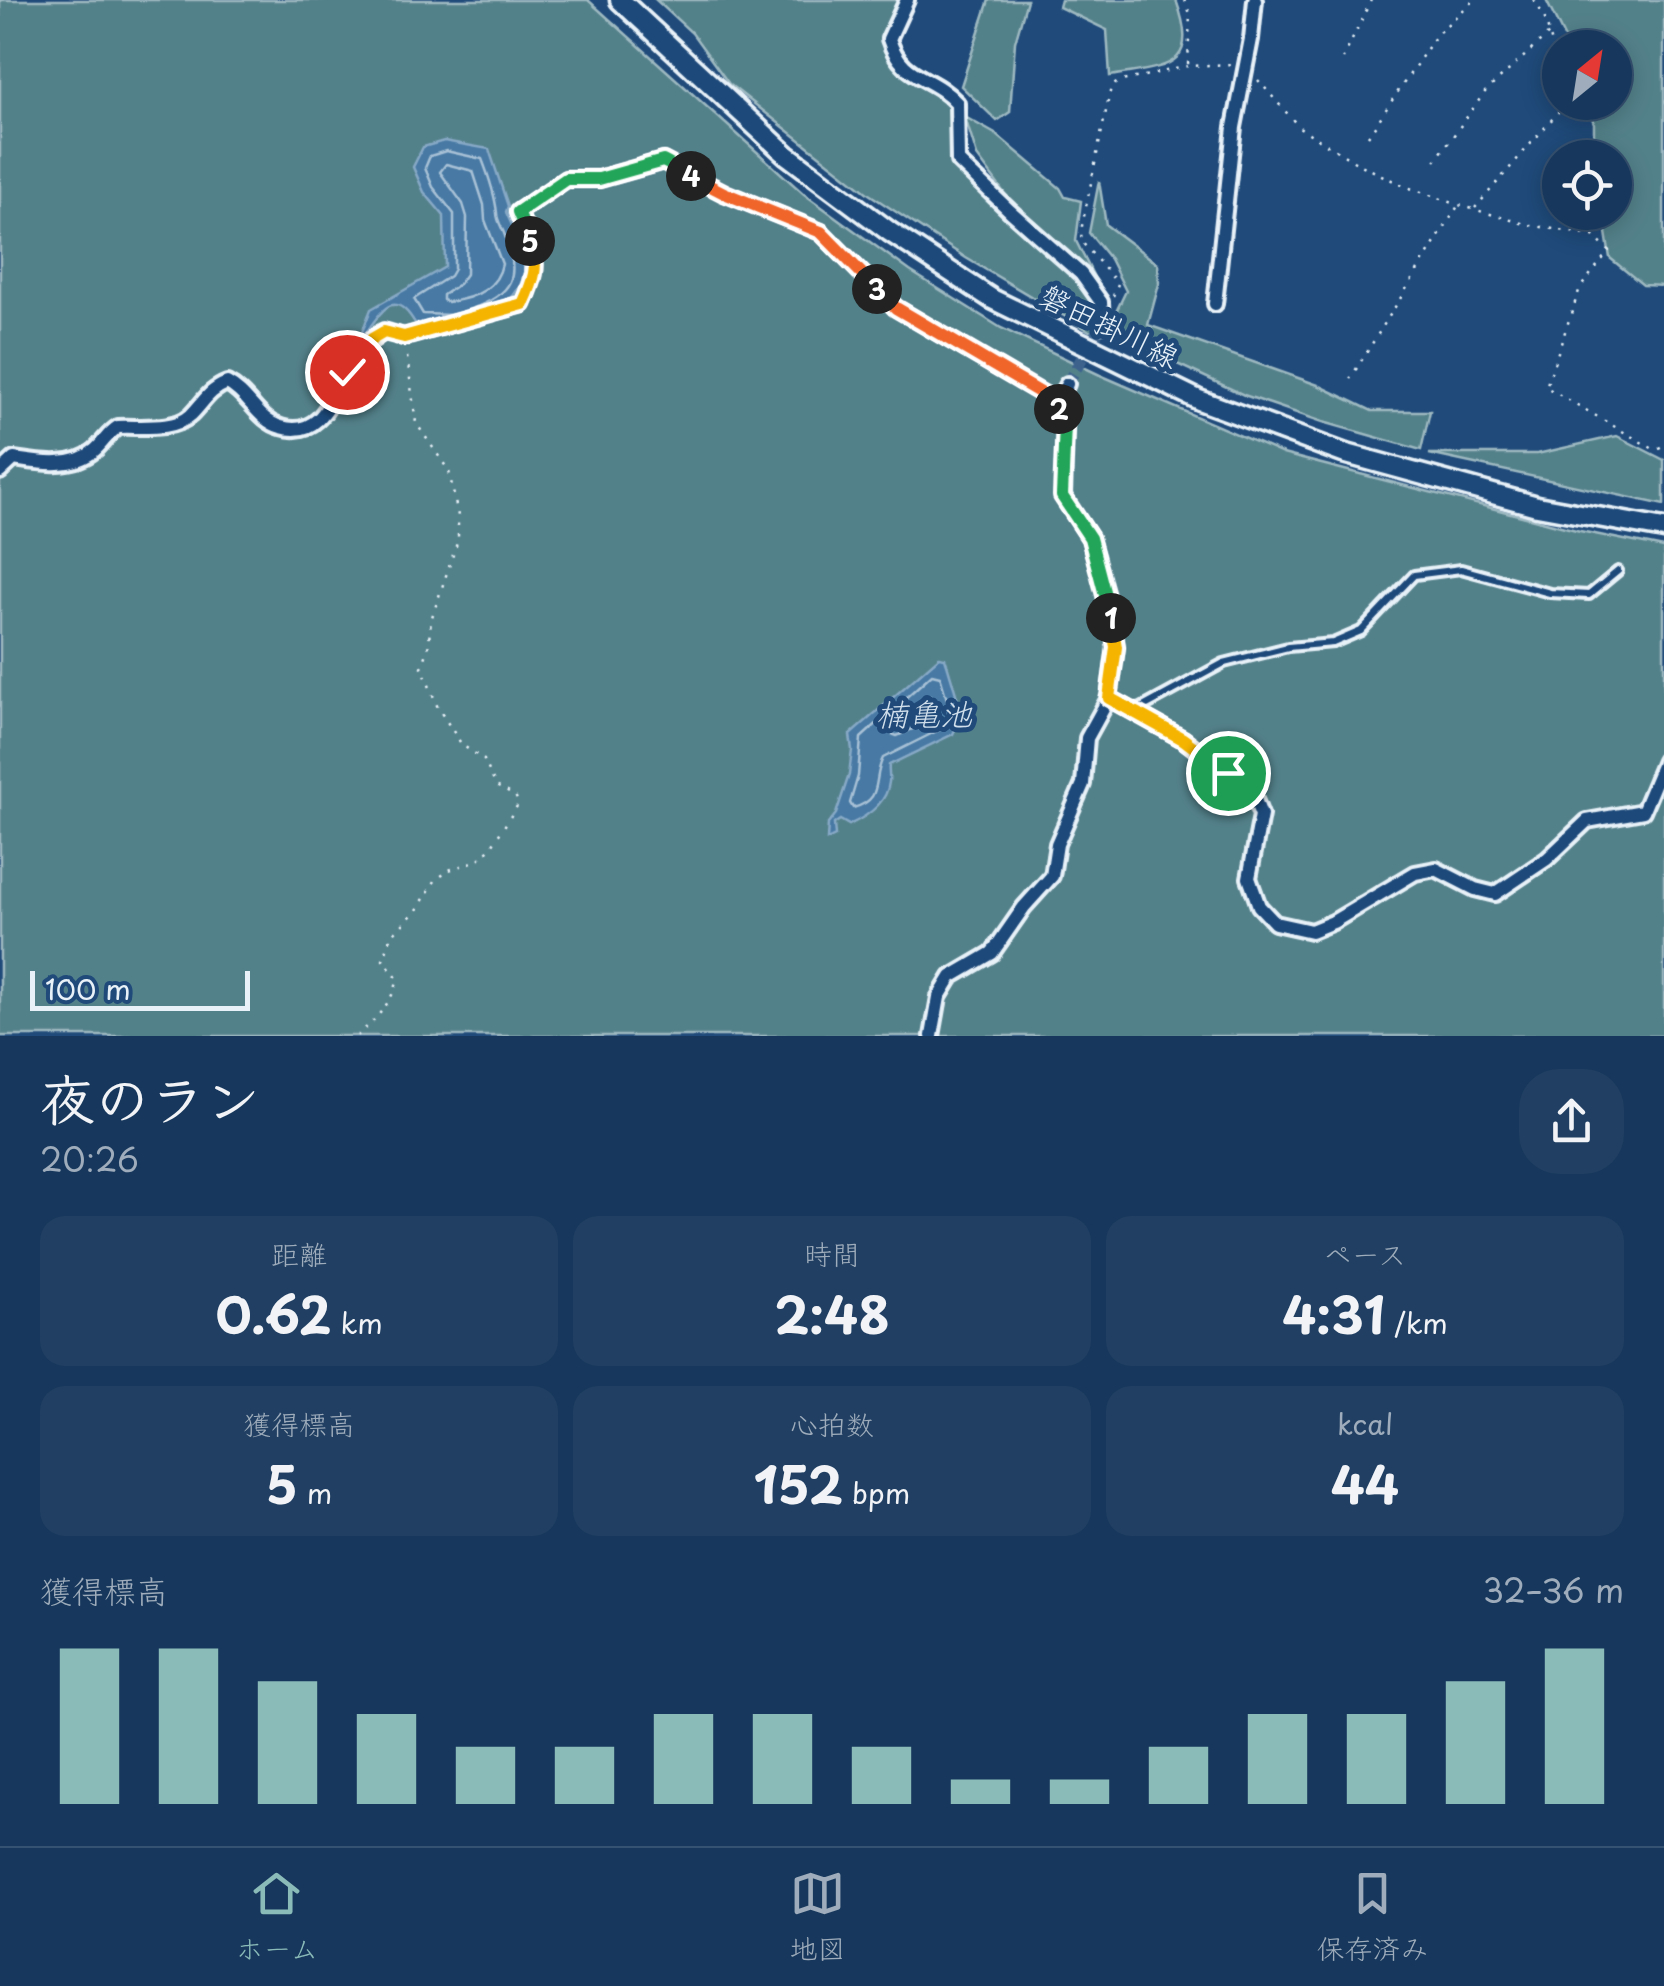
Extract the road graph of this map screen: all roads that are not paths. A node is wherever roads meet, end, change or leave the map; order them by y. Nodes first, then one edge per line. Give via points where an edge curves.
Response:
1 (620, 0) edge
2 (907, 0) edge
3 (1255, 0) edge
4 (1215, 304) dead end
5 (1102, 322) road end
6 (1067, 384) tunnel mouth
7 (1056, 402) junction
8 (0, 472) edge
9 (1664, 529) edge
10 (1618, 571) dead end
11 (1109, 698) junction
12 (1133, 713) junction
13 (1664, 761) edge
14 (932, 1036) edge

1 - 9 main road, 磐田掛川線 via 788,155 992,299 1200,400 1343,454 1536,506
2 - 5 street via 888,39 895,59 957,103 958,161 1081,274 1101,302
3 - 4 street
6 - 7 street
7 - 8 street via 896,308 821,232 663,161 599,179 566,179 518,212 535,254 535,278 523,304 404,337 384,332 347,372 328,412 311,424 284,429 228,383 213,388 188,418 173,425 118,427 76,460 14,459
7 - 11 street via 1065,424 1062,496 1090,538 1111,614 1116,647
10 - 12 lane via 1589,596 1462,570 1414,575 1361,631 1333,644 1224,663
11 - 12 street
11 - 14 street via 1087,738 1084,784 1057,844 1052,876 992,953 951,977 939,997
12 - 13 street via 1183,739 1252,792 1261,815 1249,878 1260,906 1275,924 1311,931 1426,870 1436,868 1495,894 1547,859 1587,820 1642,810

